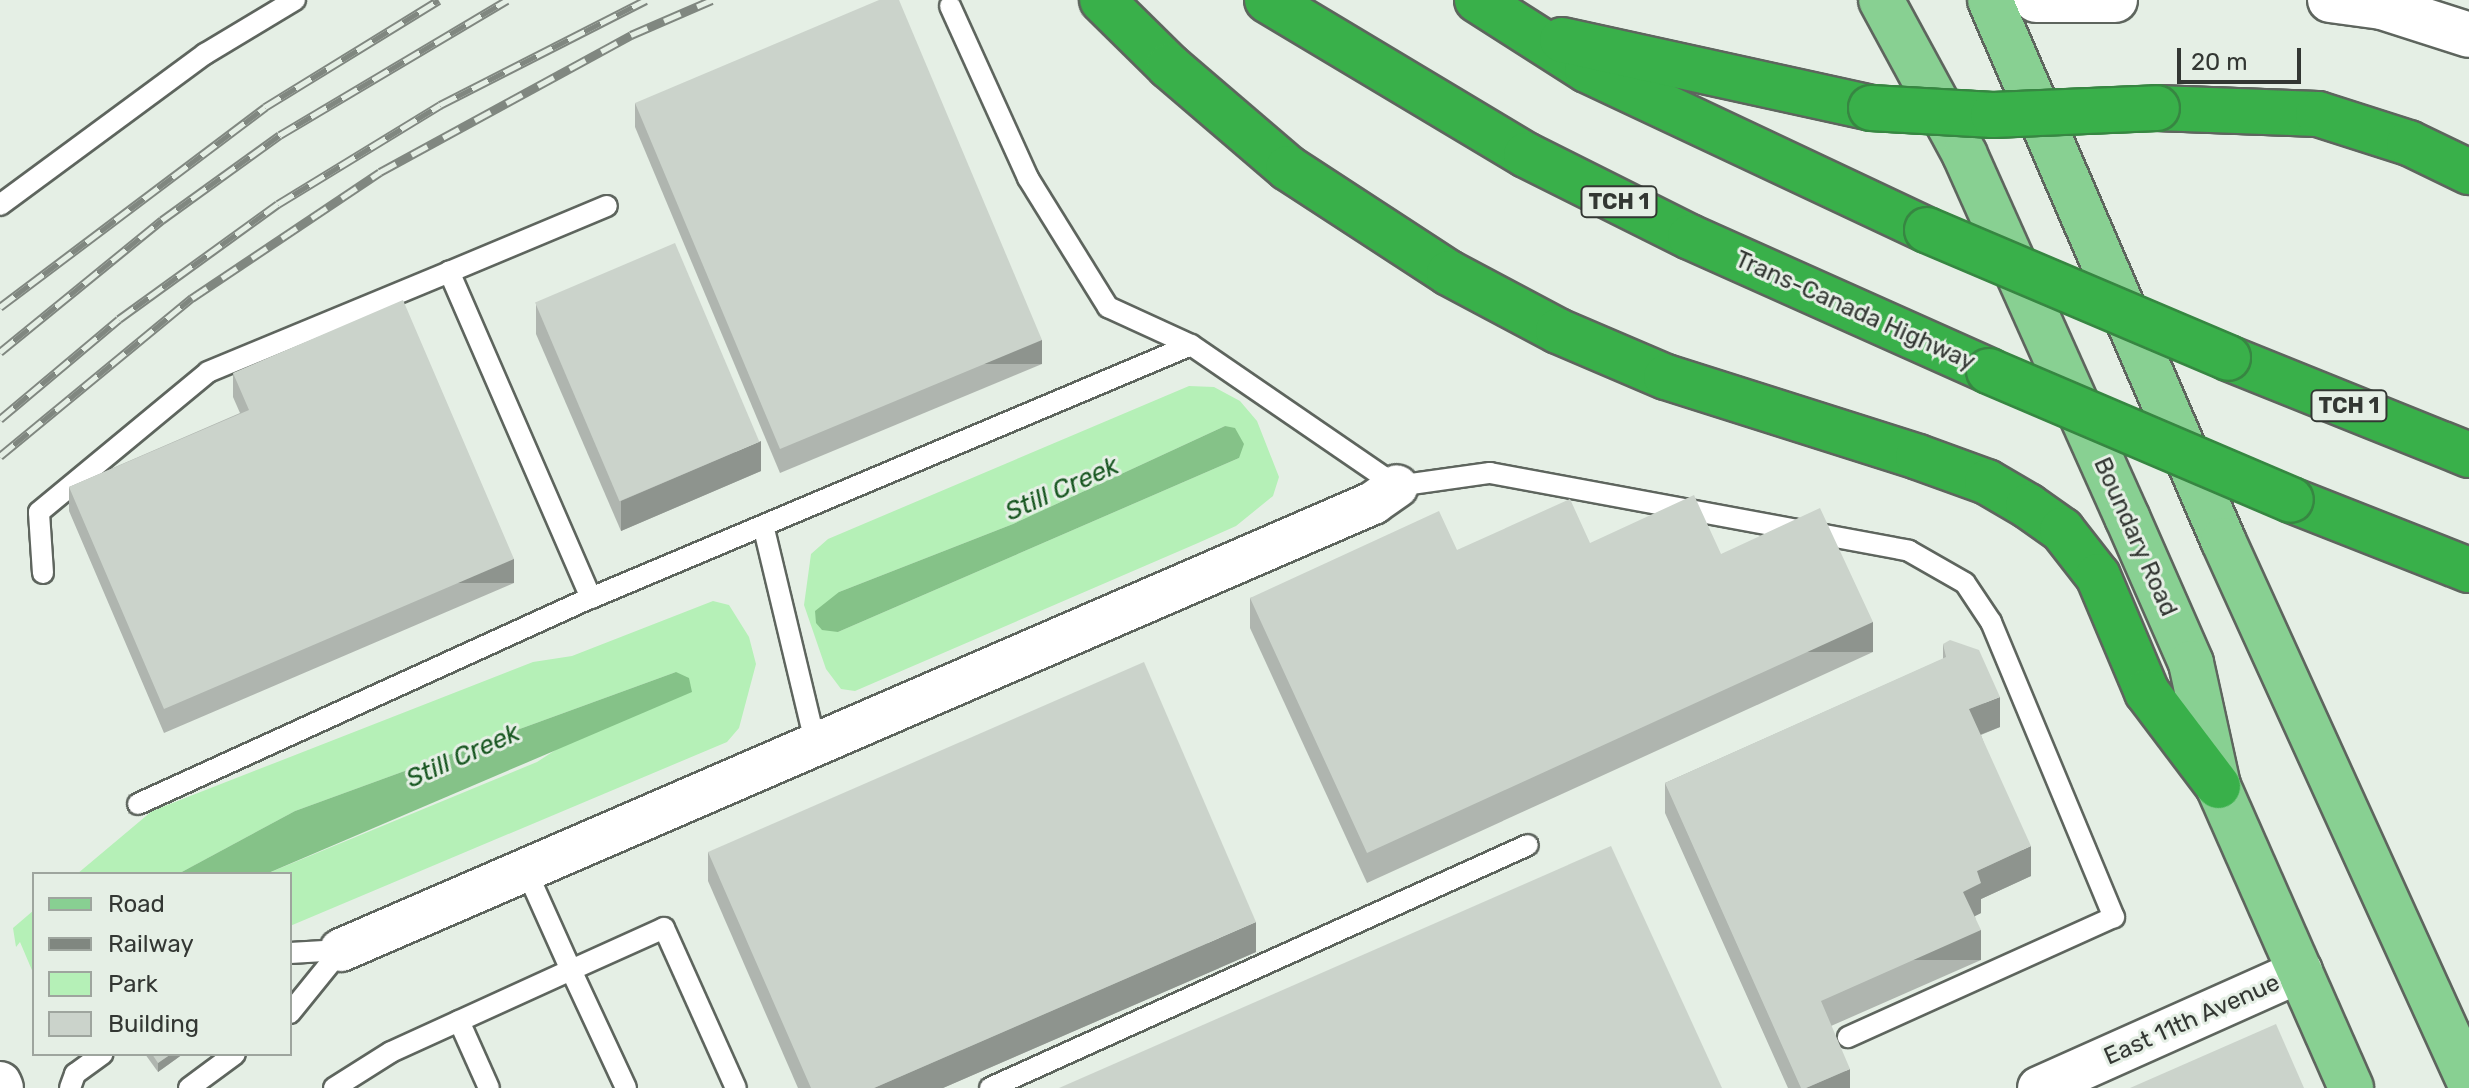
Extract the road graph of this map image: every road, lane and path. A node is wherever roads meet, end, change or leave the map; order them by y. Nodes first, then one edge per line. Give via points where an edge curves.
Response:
1 (295, 0) edge
2 (1102, 0) edge
3 (1267, 0) edge
4 (1477, 0) edge
5 (1881, 0) edge
6 (1990, 0) edge
7 (2036, 0) edge
8 (2115, 0) edge
9 (2330, 0) edge
10 (950, 6) dead end
11 (1528, 33) junction
12 (2469, 35) edge
13 (2469, 172) edge
14 (0, 205) edge
15 (607, 206) dead end
16 (449, 272) junction
17 (1191, 345) junction
18 (2469, 455) edge
19 (1397, 486) junction
20 (764, 529) junction
21 (2469, 570) edge
22 (43, 573) dead end
23 (591, 598) junction
24 (816, 745) junction
25 (2218, 786) junction
26 (138, 804) dead end
27 (1528, 845) dead end
28 (526, 870) junction
29 (341, 950) junction
30 (292, 953) edge
31 (571, 970) junction
32 (2301, 971) junction
33 (292, 1011) edge
34 (459, 1021) junction
35 (1848, 1037) dead end
36 (100, 1056) edge
37 (232, 1056) edge
38 (2469, 1081) edge
39 (70, 1088) edge
40 (189, 1088) edge
41 (334, 1088) edge
42 (489, 1088) edge
43 (626, 1088) edge
44 (736, 1088) edge
45 (990, 1088) edge
46 (2039, 1088) edge
47 (2351, 1088) edge

1 - 14 lane via 205,54
2 - 25 highway via 1169,66 1288,168 1449,273 1558,331 1666,377 1959,472 2028,506 2062,530 2098,576 2147,692
3 - 21 highway, Trans-Canada Highway / TCH 1, bridge via 1526,155 1690,237 1989,371
4 - 11 highway, TCH 1
5 - 25 main road, Boundary Road via 1965,155 2191,663
6 - 38 main road via 2223,540
7 - 8 street
9 - 12 street via 2382,7
10 - 17 lane via 1028,178 1108,307
11 - 13 highway, bridge via 1871,108 1993,115 2157,108 2318,114 2409,143
11 - 18 highway, TCH 1, bridge via 1587,70 1927,230
15 - 16 lane
16 - 22 lane via 208,372 39,512
16 - 23 lane
17 - 19 lane
17 - 20 lane
19 - 24 street via 1373,503
19 - 35 lane via 1490,473 1909,551 1965,583 1991,622 2114,917
20 - 23 lane
20 - 24 lane
23 - 26 lane
24 - 28 street
25 - 32 main road, Boundary Road
27 - 45 lane
28 - 29 street
28 - 31 lane
29 - 30 lane
29 - 33 lane
31 - 34 lane
31 - 43 lane
31 - 44 lane via 664,928
32 - 46 street, East 11th Avenue
32 - 47 main road, Boundary Road
34 - 41 lane via 391,1052
34 - 42 lane
36 - 39 lane via 75,1074
37 - 40 lane

